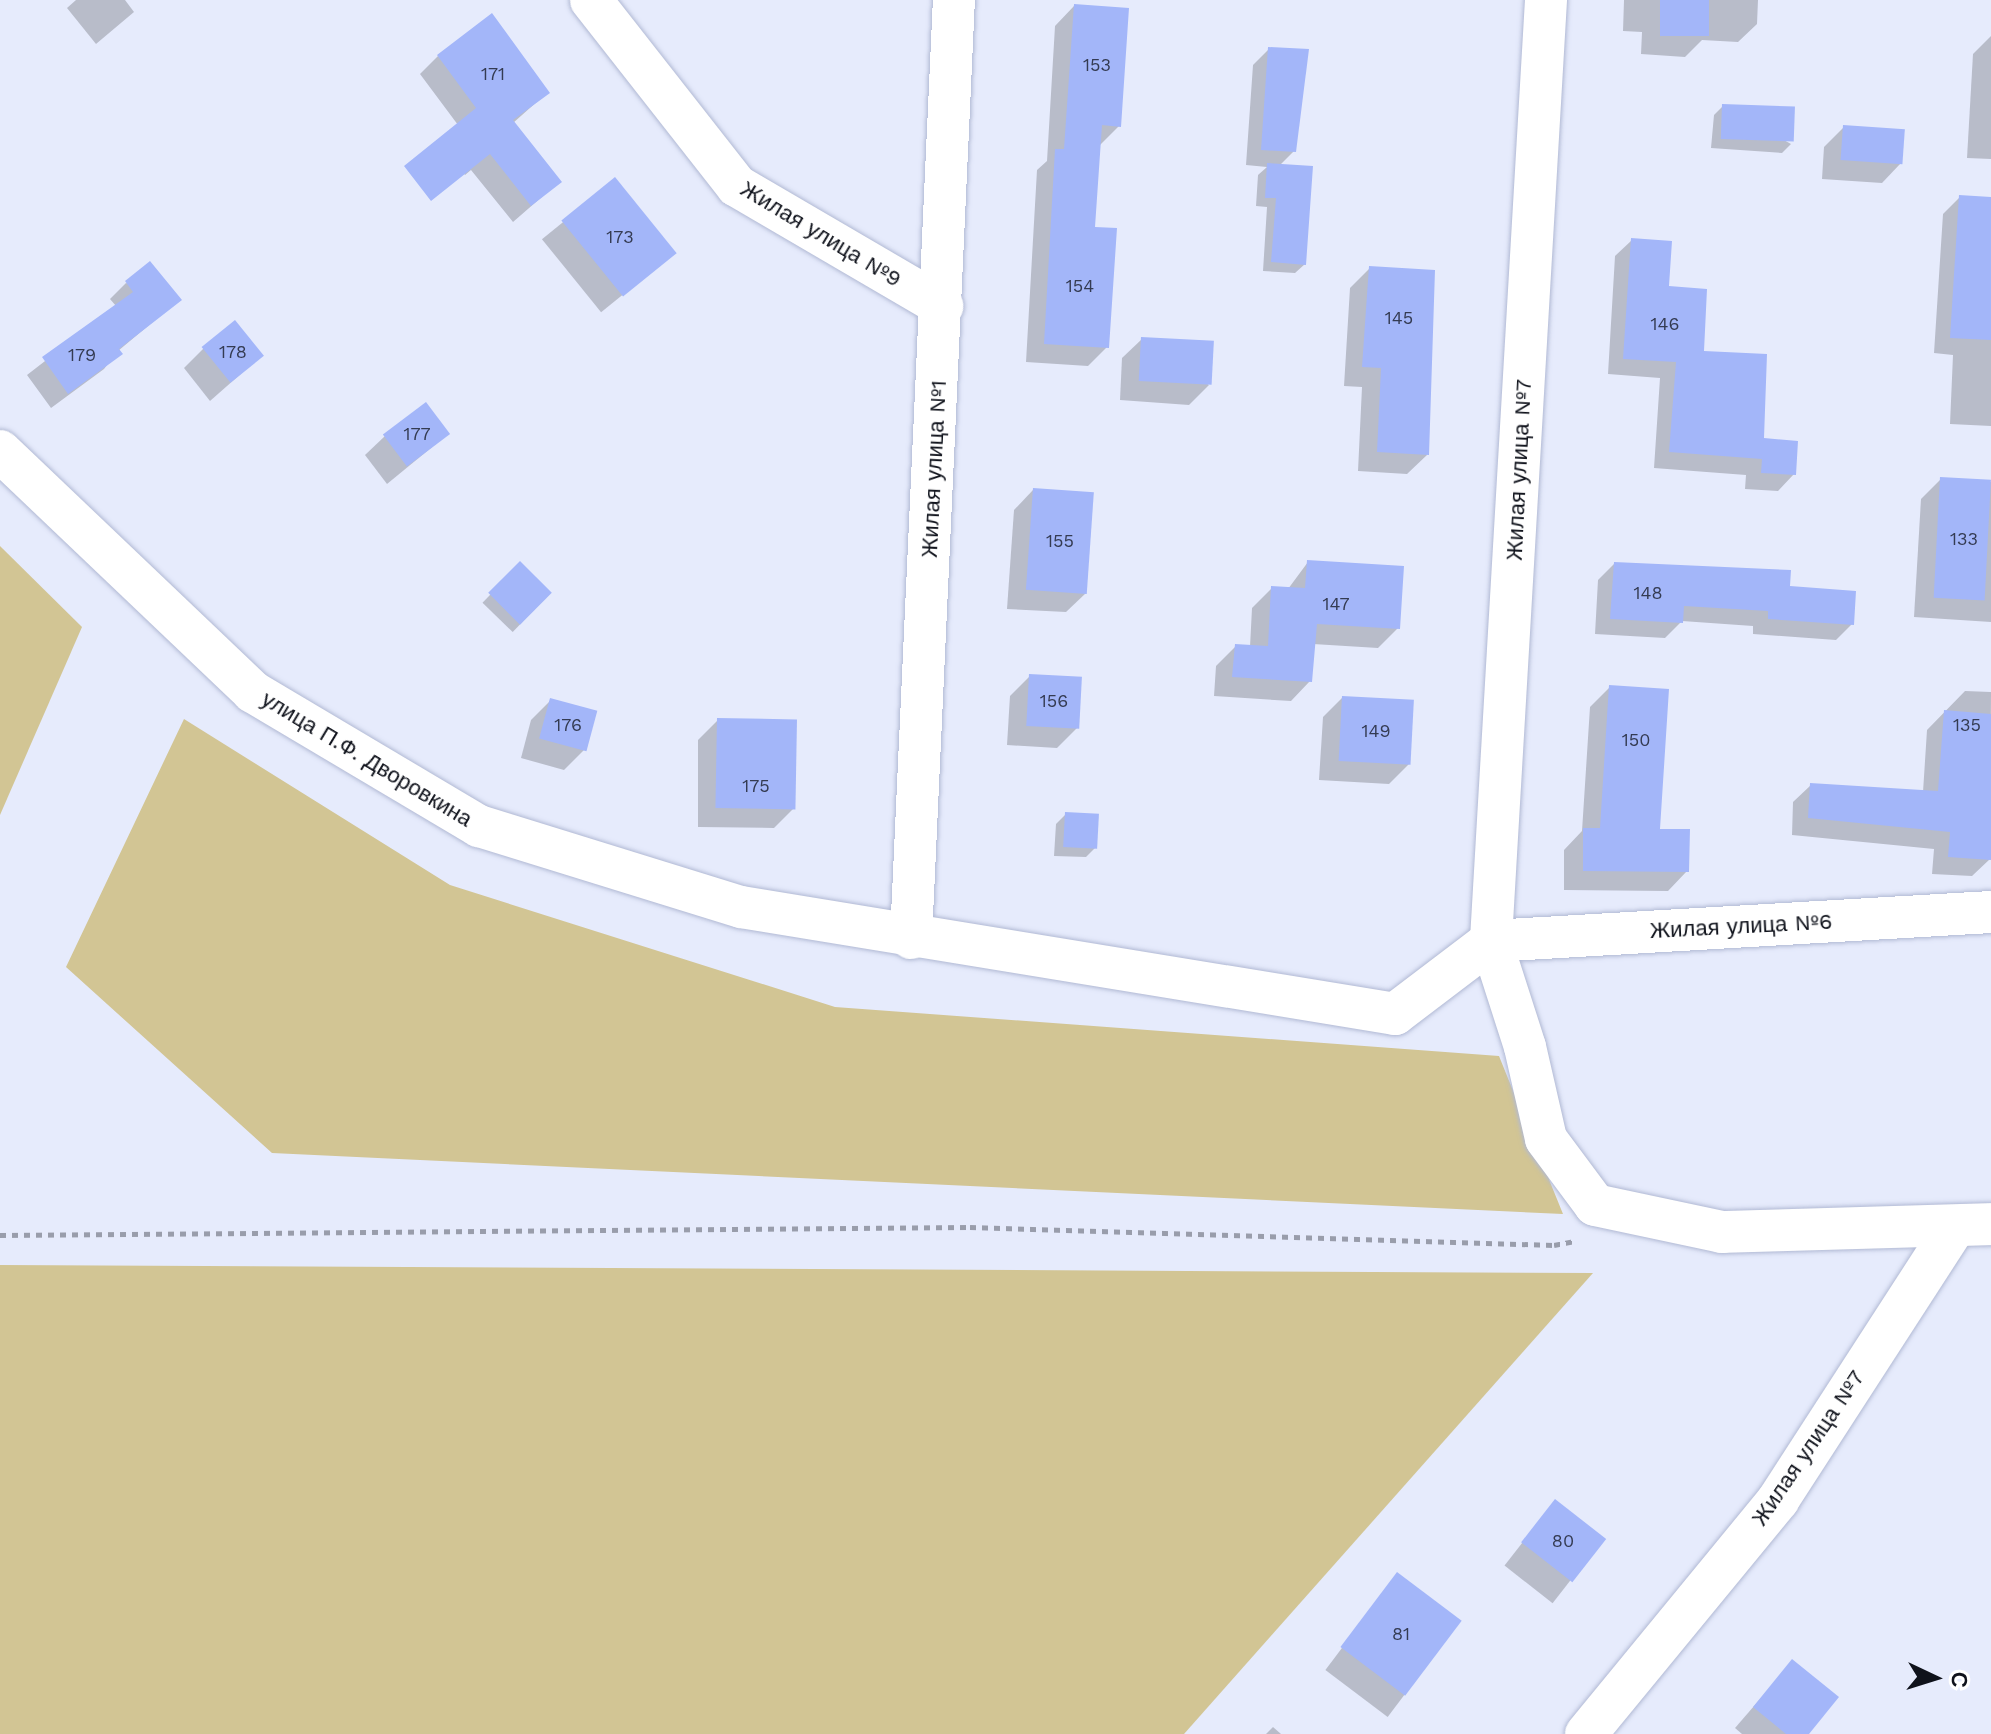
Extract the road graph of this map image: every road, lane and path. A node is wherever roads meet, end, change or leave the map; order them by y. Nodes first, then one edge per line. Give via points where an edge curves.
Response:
1 (591, 0) edge
2 (954, 0) edge
3 (1546, 0) edge
4 (942, 306) junction
5 (0, 451) edge
6 (1991, 912) edge
7 (911, 938) junction
8 (1491, 941) junction
9 (1973, 1225) edge
10 (0, 1235) edge
11 (1581, 1239) dead end
12 (1586, 1734) edge

1 - 4 lane, Жилая улица №9 via 737,186
2 - 4 lane, Жилая улица №1
3 - 8 lane, Жилая улица №7
4 - 7 lane, Жилая улица №1
5 - 7 lane, улица П.Ф. Дворовкина via 253,692 479,826 741,907
6 - 8 lane, Жилая улица №6
7 - 8 lane, улица П.Ф. Дворовкина via 1395,1014
8 - 9 lane via 1525,1047 1546,1139 1595,1205 1722,1232
9 - 12 lane, Жилая улица №7 via 1778,1500
10 - 11 path via 970,1227 1554,1245

